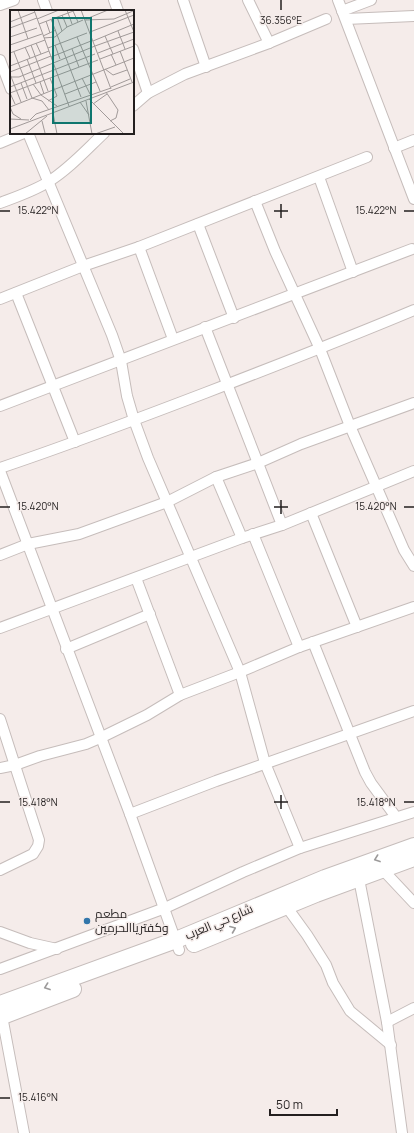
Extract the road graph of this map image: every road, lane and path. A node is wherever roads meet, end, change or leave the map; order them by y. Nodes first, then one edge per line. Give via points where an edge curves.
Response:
1 (14, 0) edge
2 (43, 0) edge
3 (114, 0) edge
4 (183, 0) edge
5 (248, 0) edge
6 (338, 0) edge
7 (371, 0) edge
8 (0, 5) edge
9 (48, 10) edge
10 (118, 10) edge
11 (344, 15) junction
12 (414, 16) edge
13 (326, 19) dead end
14 (268, 43) junction
15 (134, 52) edge
16 (0, 60) edge
17 (206, 67) junction
18 (3, 75) edge
19 (10, 87) edge
20 (148, 93) junction
21 (134, 105) edge
22 (22, 134) edge
23 (28, 134) edge
24 (100, 135) edge
25 (414, 140) edge
26 (0, 143) edge
27 (394, 148) junction
28 (367, 157) dead end
29 (319, 177) junction
30 (48, 182) junction
31 (414, 199) edge
32 (255, 201) junction
33 (0, 204) edge
34 (198, 224) junction
35 (139, 247) junction
36 (412, 249) dead end
37 (83, 266) junction
38 (353, 272) junction
39 (16, 293) junction
40 (294, 294) junction
41 (0, 299) edge
42 (414, 310) edge
43 (234, 318) junction
44 (205, 327) junction
45 (173, 340) junction
46 (320, 349) junction
47 (120, 361) junction
48 (227, 384) junction
49 (53, 386) junction
50 (414, 403) edge
51 (0, 406) edge
52 (134, 420) junction
53 (350, 426) junction
54 (75, 442) junction
55 (258, 463) junction
56 (0, 469) edge
57 (414, 471) edge
58 (216, 477) junction
59 (377, 487) junction
60 (167, 502) junction
61 (311, 513) junction
62 (282, 526) junction
63 (253, 534) junction
64 (242, 538) junction
65 (28, 544) junction
66 (0, 555) edge
67 (191, 557) junction
68 (414, 566) edge
69 (136, 578) junction
70 (414, 607) edge
71 (52, 609) junction
72 (150, 614) junction
73 (357, 627) junction
74 (0, 628) edge
75 (313, 642) junction
76 (299, 646) junction
77 (66, 649) junction
78 (240, 672) junction
79 (180, 695) junction
80 (414, 711) edge
81 (0, 719) edge
82 (349, 734) junction
83 (100, 738) junction
84 (265, 764) junction
85 (15, 765) junction
86 (0, 768) edge
87 (414, 812) edge
88 (130, 814) junction
89 (396, 817) junction
90 (414, 846) edge
91 (300, 848) junction
92 (414, 858) edge
93 (0, 870) edge
94 (383, 870) junction
95 (348, 878) junction
96 (414, 903) edge
97 (286, 906) junction
98 (165, 908) junction
99 (0, 932) edge
100 (178, 945) junction
101 (57, 949) junction
102 (0, 969) edge
103 (414, 1008) edge
104 (1, 1012) edge
105 (387, 1022) junction
106 (391, 1045) junction
107 (24, 1133) edge
108 (402, 1133) edge

1 - 8 street
2 - 9 street
3 - 10 street
4 - 17 street
5 - 14 street
6 - 11 street
7 - 11 street
11 - 12 street
11 - 27 street
13 - 14 street
14 - 17 street
15 - 20 street
16 - 18 street
17 - 20 street via 184,74
18 - 19 street
20 - 21 street
22 - 26 street
23 - 30 street
24 - 30 street via 69,166
25 - 27 street
27 - 31 street
28 - 29 street
29 - 32 street
29 - 38 street
30 - 33 street
30 - 37 street
32 - 34 street
32 - 40 street
34 - 35 street
34 - 43 street
35 - 37 street
35 - 45 street
36 - 38 street
37 - 39 street
37 - 47 street
38 - 40 street
39 - 41 street
39 - 49 street
40 - 43 street
40 - 46 street
42 - 46 street
43 - 44 street
44 - 45 street
44 - 48 street
45 - 47 street
46 - 48 street
46 - 53 street
47 - 49 street
47 - 52 street
48 - 52 street
48 - 55 street
49 - 51 street
49 - 54 street
50 - 53 street
52 - 54 street
52 - 60 street
53 - 55 street
53 - 59 street
54 - 56 street
55 - 58 street
55 - 62 street
56 - 65 street
57 - 59 street
58 - 60 street
58 - 64 street
59 - 61 street
59 - 68 street via 404,550
60 - 65 street via 79,534
60 - 67 street
61 - 62 street
61 - 73 street
62 - 63 street
63 - 64 street
63 - 76 street
64 - 67 street
65 - 66 street
65 - 71 street
67 - 69 street
67 - 78 street
69 - 71 street
69 - 72 street
70 - 73 street
71 - 74 street
71 - 77 street
72 - 77 street
72 - 79 street
73 - 75 street
75 - 76 street
75 - 82 street
76 - 78 street
77 - 83 street
78 - 79 street
78 - 84 street
79 - 83 street
80 - 82 street
81 - 85 street
82 - 84 street
82 - 89 street via 371,783
83 - 85 street
83 - 88 street
84 - 88 street
84 - 91 street
85 - 86 street
85 - 93 street via 39,840 33,854
87 - 89 street
88 - 98 street
89 - 91 street
90 -> 95 main road, شارع حي العرب
91 - 98 street
92 - 94 main road, شارع حي العرب
94 - 95 main road, شارع حي العرب
94 - 96 street
95 - 97 main road, شارع حي العرب
95 - 100 main road, شارع حي العرب via 268,901
95 - 105 street
100 -> 97 main road, شارع حي العرب
97 - 106 street via 326,965 333,983 350,1011
98 - 100 street
98 - 101 street
99 - 101 street
100 - 104 main road, شارع حي العرب
101 - 102 street
103 - 105 street
104 - 107 street
105 - 106 street
106 - 108 street

